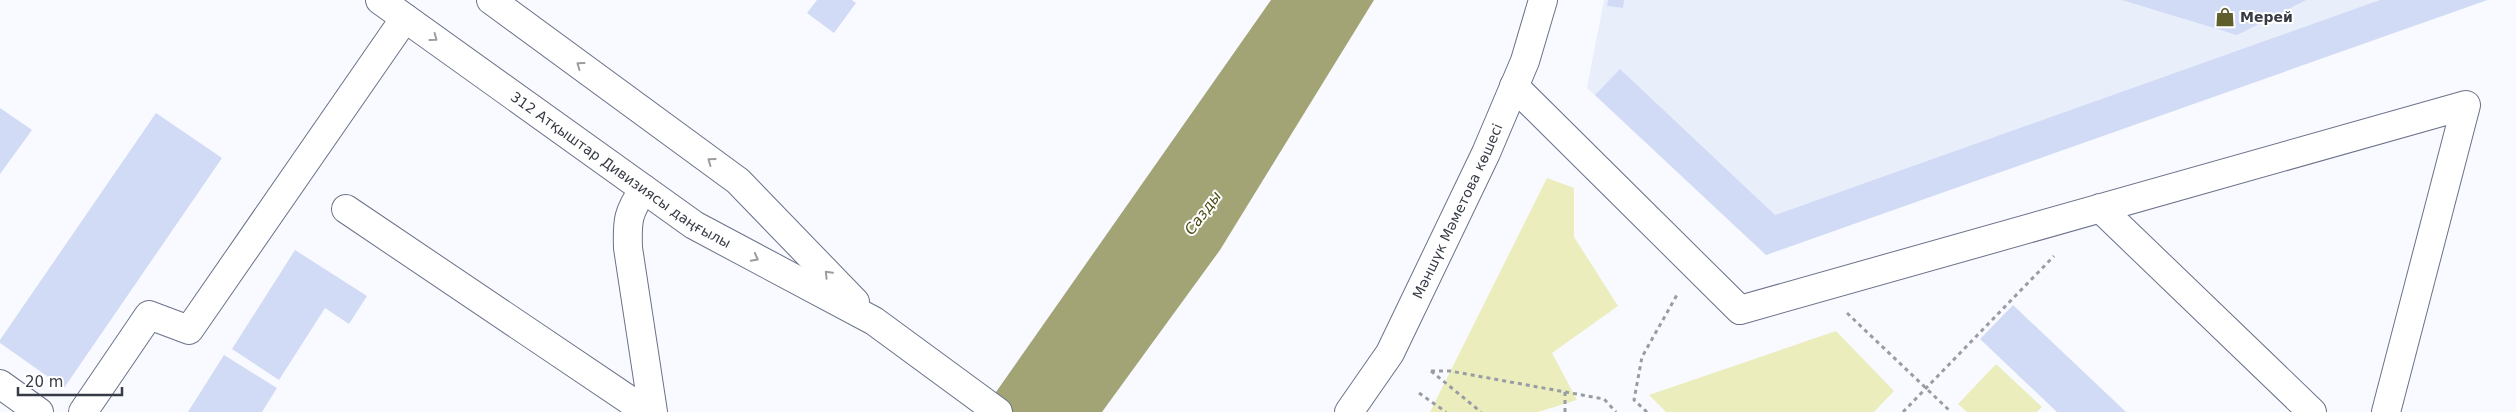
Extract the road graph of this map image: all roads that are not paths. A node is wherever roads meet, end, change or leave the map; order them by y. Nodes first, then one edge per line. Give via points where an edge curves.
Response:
1 (380, 0) edge
2 (491, 0) edge
3 (1543, 0) edge
4 (405, 18) junction
5 (1514, 86) junction
6 (644, 189) junction
7 (2100, 208) junction
8 (346, 209) dead end
9 (874, 322) junction
10 (1390, 353) junction
11 (0, 384) edge
12 (39, 412) edge
13 (83, 412) edge
14 (647, 412) edge
15 (653, 412) edge
16 (998, 412) edge
17 (1349, 412) edge
18 (1370, 412) edge
19 (2312, 412) edge
20 (2386, 412) edge

1 - 4 main road, 312 Атқыштар Дивизиясы даңғылы
9 -> 2 main road, 312 Атқыштар Дивизиясы даңғылы via 738,181
3 - 5 main road, Мәншүк Мәметова көшесі
4 -> 6 main road, 312 Атқыштар Дивизиясы даңғылы
4 - 13 main road via 189,330 149,315
5 - 7 main road via 1740,310
5 - 10 main road, Мәншүк Мәметова көшесі via 1486,153
6 -> 9 main road, 312 Атқыштар Дивизиясы даңғылы via 694,225
6 - 15 main road via 631,208 627,227
7 - 19 main road
7 - 20 main road via 2466,105
8 - 14 main road
9 - 16 main road, 312 Атқыштар Дивизиясы даңғылы
10 - 17 main road, Мәншүк Мәметова көшесі
10 - 18 main road
11 - 12 main road

